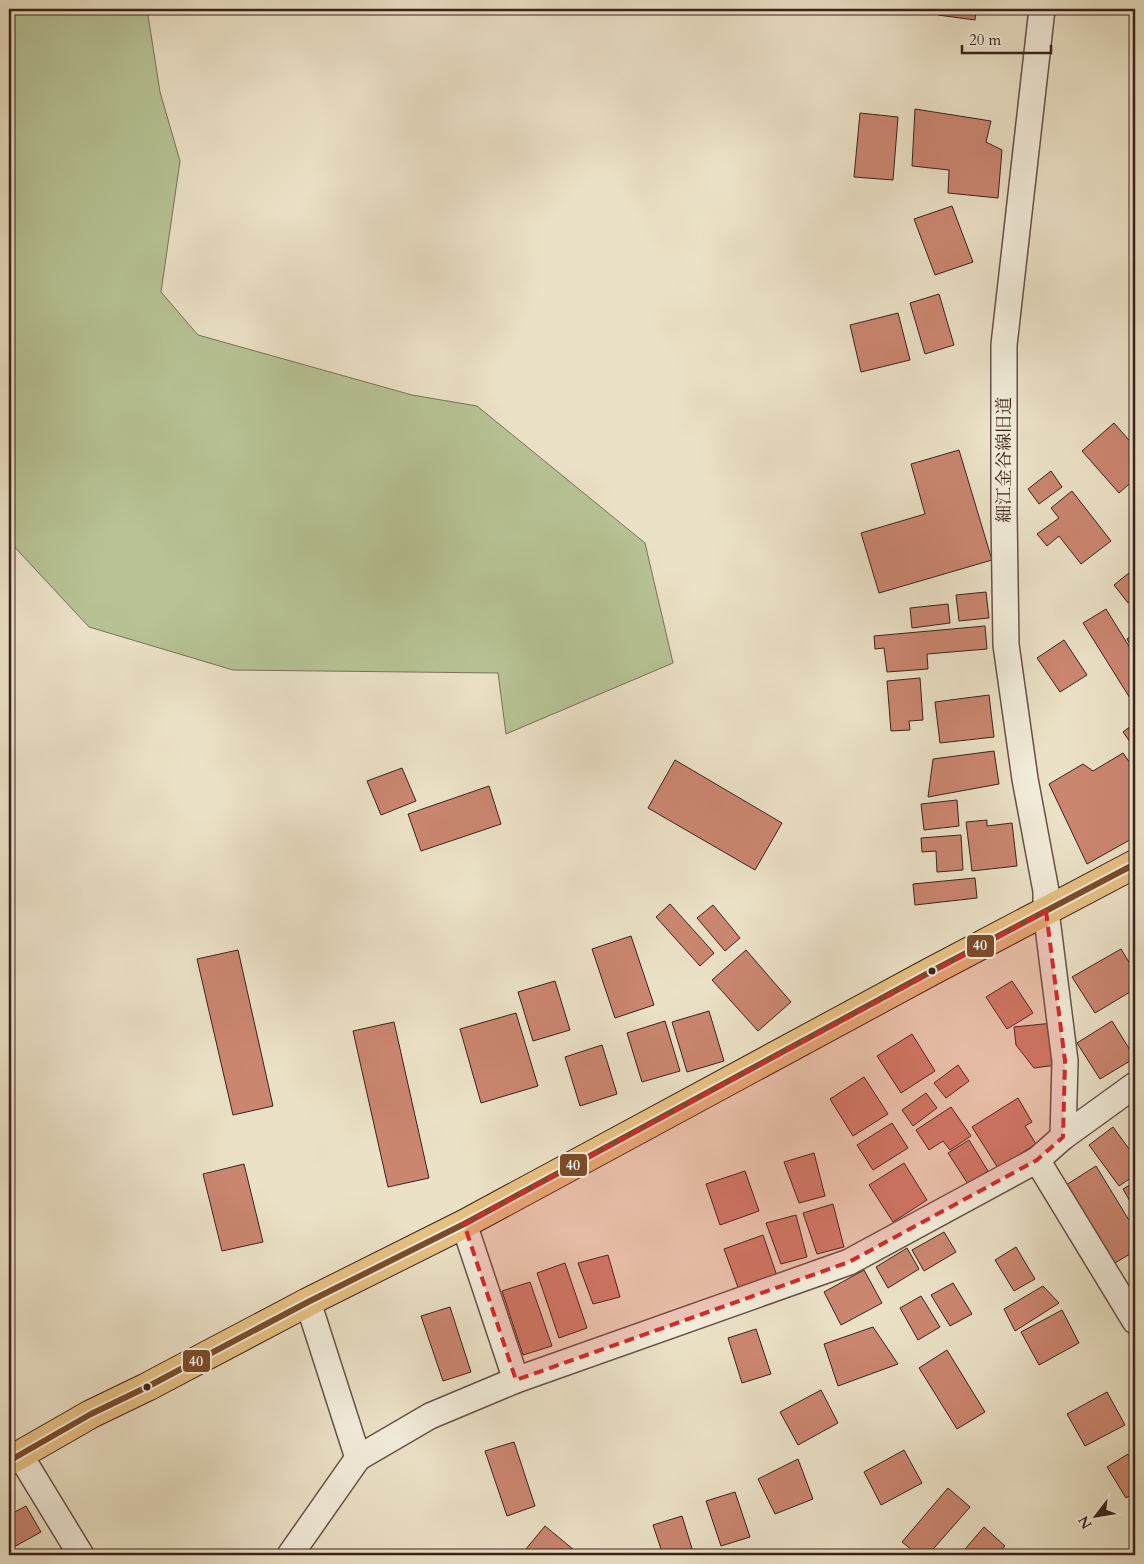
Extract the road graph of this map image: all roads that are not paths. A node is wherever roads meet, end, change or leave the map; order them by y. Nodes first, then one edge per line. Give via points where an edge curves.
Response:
1 (1042, 9) edge
2 (1135, 864) edge
3 (1046, 911) junction
4 (1135, 1085) edge
5 (1063, 1137) junction
6 (1037, 1160) junction
7 (464, 1224) junction
8 (308, 1302) junction
9 (1135, 1321) edge
10 (516, 1380) junction
11 (14, 1458) edge
12 (358, 1458) junction
13 (81, 1555) edge
14 (290, 1555) edge

1 - 3 street, 細江金谷線旧道 via 1004,345 1004,514 1006,645 1025,779 1046,891
2 - 3 highway
3 - 5 street, 細江金谷線旧道 via 1065,1061
3 - 7 highway
4 - 5 street
5 - 6 street
6 - 9 street
6 - 10 street via 849,1262
7 - 8 highway
7 - 10 street
8 - 11 highway via 91,1414
8 - 12 street
10 - 12 street via 430,1416
11 - 13 street
12 - 14 street

